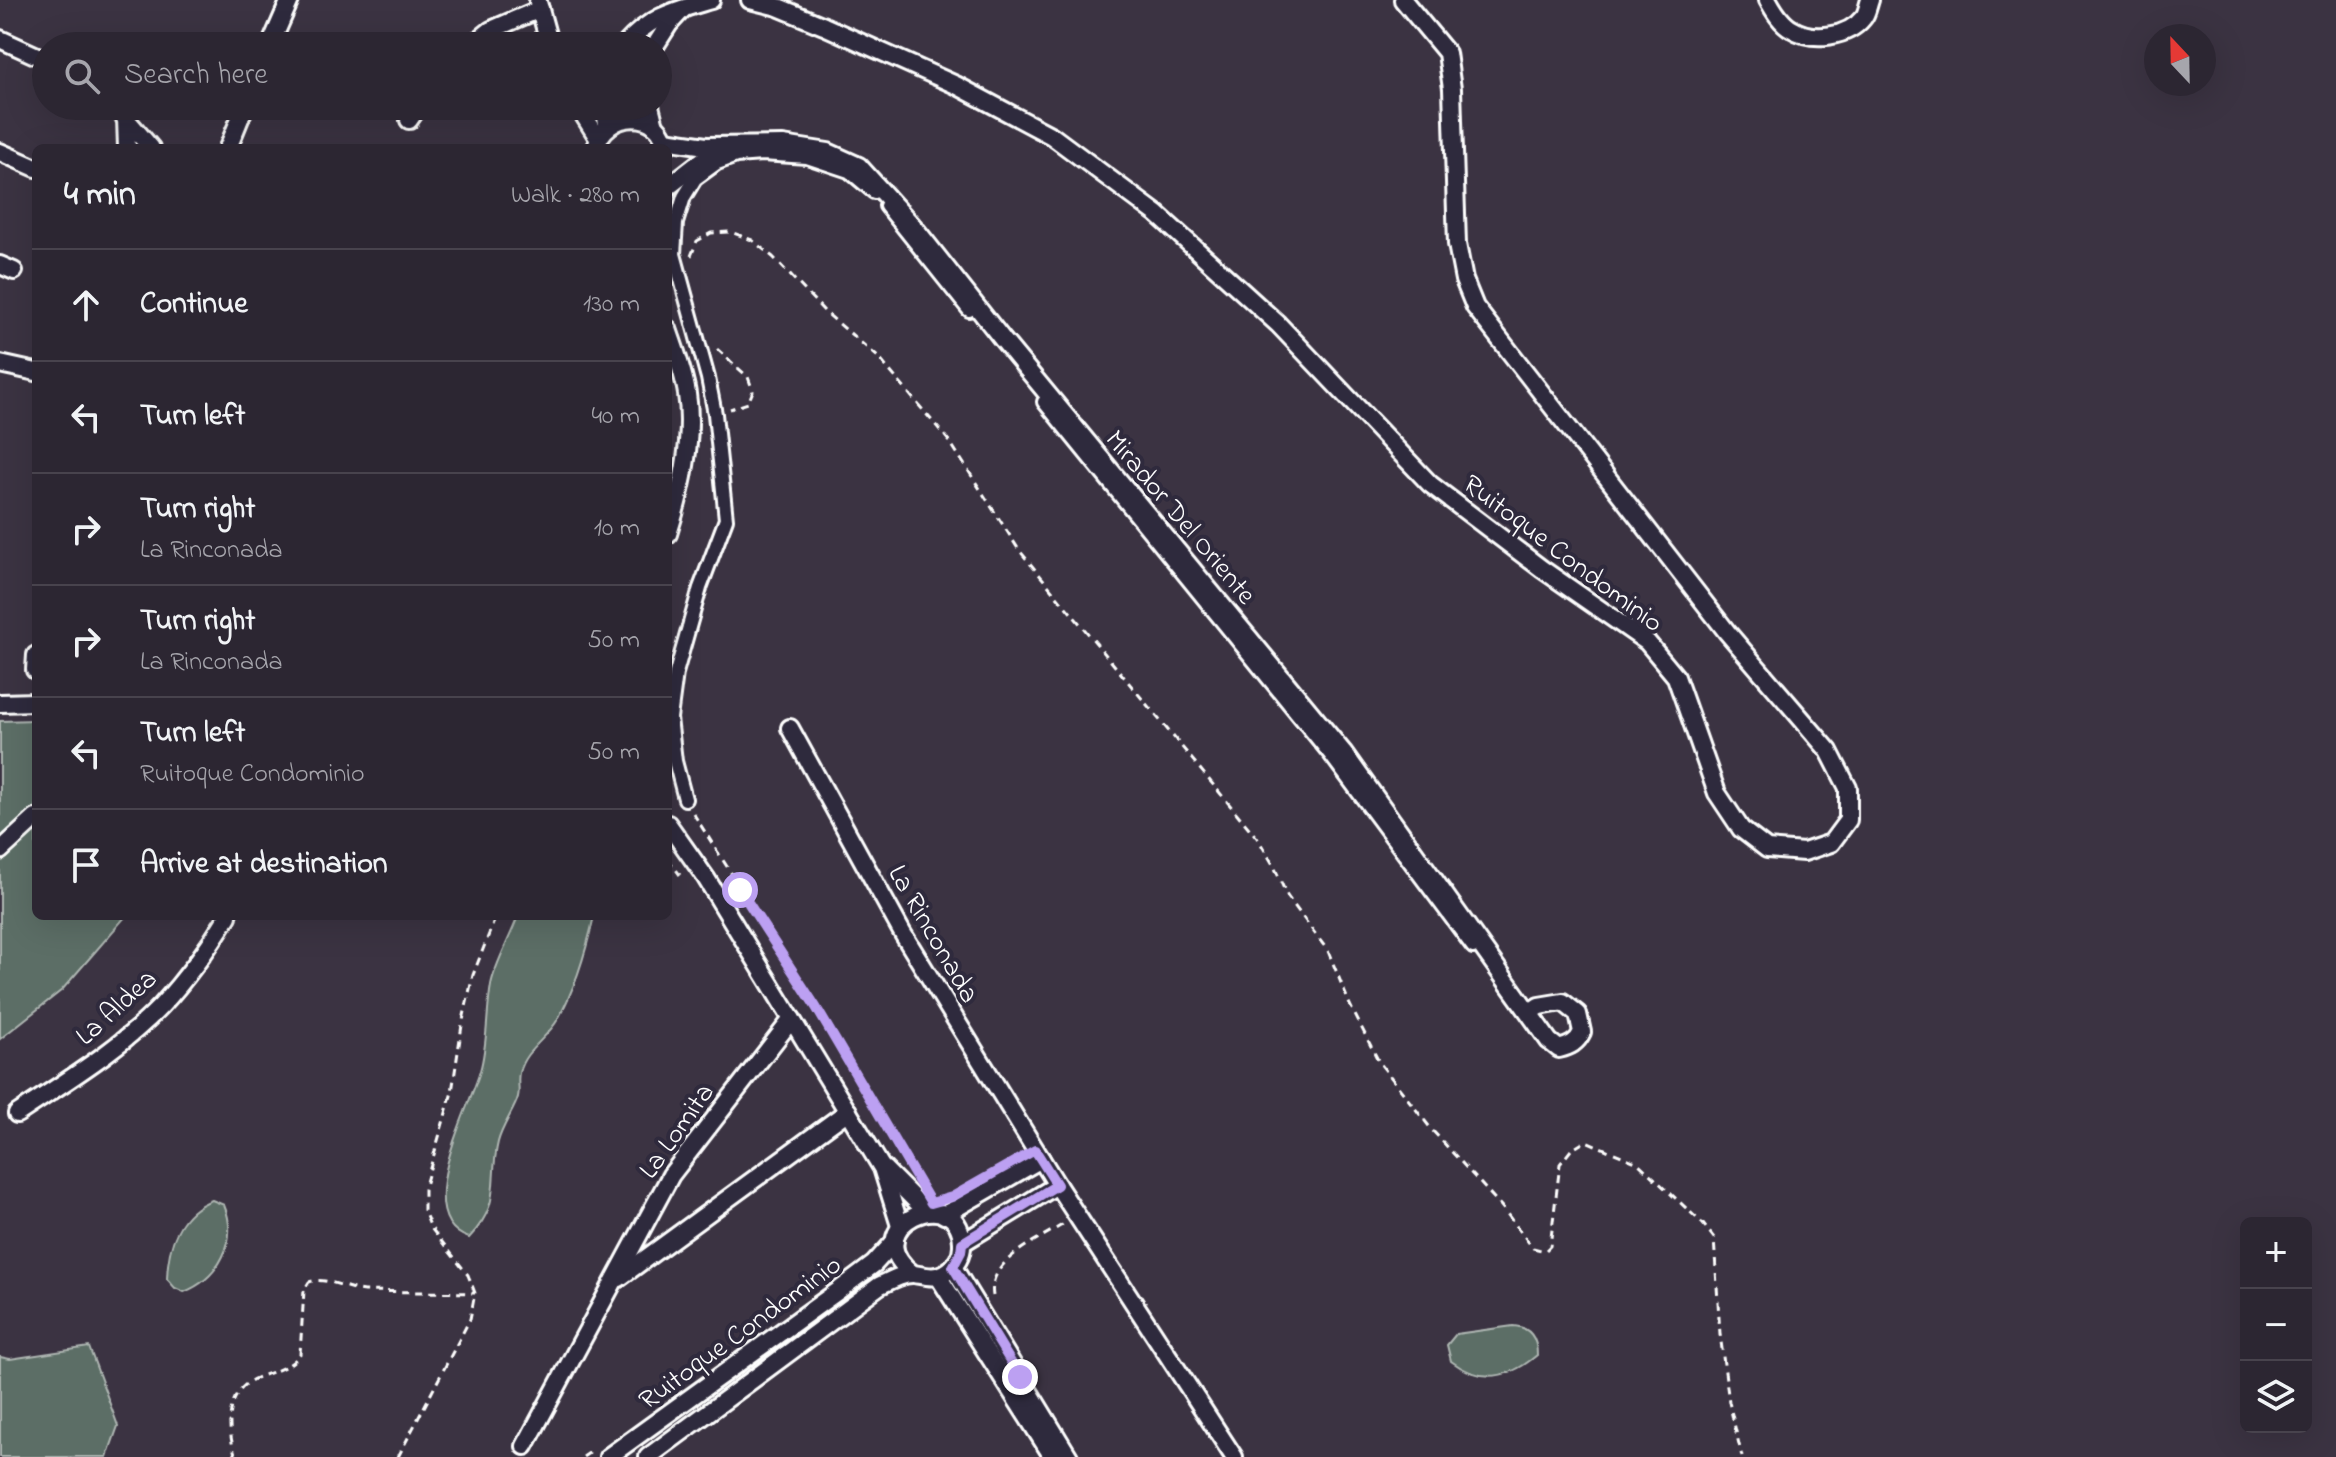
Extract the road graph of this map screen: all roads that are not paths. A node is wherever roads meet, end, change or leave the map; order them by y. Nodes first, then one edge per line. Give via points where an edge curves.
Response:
1 (290, 0) edge
2 (711, 0) edge
3 (750, 0) edge
4 (1403, 0) edge
5 (1768, 0) edge
6 (1870, 0) edge
7 (539, 5) edge
8 (684, 8) junction
9 (276, 32) edge
10 (488, 32) edge
11 (546, 32) edge
12 (637, 32) edge
13 (664, 32) edge
14 (0, 39) edge
15 (32, 54) edge
16 (123, 120) edge
17 (127, 120) edge
18 (239, 120) edge
19 (588, 120) edge
20 (624, 120) edge
21 (644, 120) edge
22 (654, 120) edge
23 (655, 126) junction
24 (600, 137) edge
25 (129, 144) edge
26 (145, 144) edge
27 (230, 144) edge
28 (665, 144) edge
29 (672, 144) edge
30 (734, 147) junction
31 (0, 152) edge
32 (32, 166) edge
33 (672, 184) edge
34 (672, 343) edge
35 (0, 364) edge
36 (32, 371) edge
37 (672, 521) edge
38 (32, 702) edge
39 (0, 703) edge
40 (672, 703) edge
41 (790, 728) dead end
42 (672, 735) edge
43 (685, 799) road end
44 (32, 821) edge
45 (672, 830) edge
46 (0, 851) edge
47 (225, 920) edge
48 (1530, 1012) junction
49 (792, 1019) junction
50 (1559, 1049) junction
51 (848, 1111) junction
52 (17, 1114) dead end
53 (1041, 1159) junction
54 (882, 1168) junction
55 (1057, 1185) junction
56 (926, 1211) junction
57 (944, 1215) junction
58 (898, 1234) junction
59 (962, 1243) junction
60 (945, 1272) junction
61 (913, 1274) junction
62 (615, 1281) junction
63 (525, 1446) dead end
64 (608, 1457) edge
65 (648, 1457) edge
66 (1053, 1457) edge
67 (1069, 1457) edge
68 (1234, 1457) edge

1 - 9 street
2 - 8 street
3 - 4 street, Ruitoque Condominio via 778,7 956,85 1052,136 1157,214 1278,324 1430,484 1647,642 1676,677 1717,793 1741,829 1767,849 1804,852 1831,843 1848,820 1848,788 1829,751 1727,632 1475,307 1457,244 1447,53
5 - 6 street via 1793,30 1823,37 1865,17
7 - 10 street
7 - 11 street
8 - 12 street via 663,14
8 - 13 street
14 - 15 street
16 - 25 street
17 - 26 street
18 - 27 street
19 - 24 street
20 - 24 street
21 - 23 street
22 - 23 street
23 - 28 street
29 - 30 street
30 - 33 street via 704,159
30 - 48 street, Mirador Del Oriente via 783,145 828,152 859,166 1343,752
31 - 32 street
34 - 37 street via 687,394 688,424 681,491
35 - 36 street
38 - 39 street
40 - 50 street via 700,588 726,519 708,378 674,254 676,223 695,179 717,163 736,156 807,157 849,171 875,192 1329,753 1551,1054
41 - 53 street, La Rinconada via 903,934
42 - 43 street
44 - 46 street
45 - 49 street
47 - 52 street, La Aldea via 161,1006 109,1051
48 - 50 street, Mirador Del Oriente
48 - 50 street via 1549,1003 1574,1008 1582,1032 1576,1042
49 - 51 street
49 - 62 street, La Lomita via 685,1154
51 - 54 street
51 - 62 street, La Lomita
53 - 55 street, La Rinconada
53 - 57 street
54 - 56 street
54 - 58 street
55 - 59 street
55 - 68 street, La Rinconada
56 - 57 street
56 - 58 street, Ruitoque Condominio via 916,1213
57 - 59 street via 957,1226
58 - 61 street via 899,1260
58 - 64 street, Ruitoque Condominio via 874,1264
59 - 60 street
60 - 61 street, Ruitoque Condominio via 930,1278
60 - 66 street
60 - 67 street
61 - 65 street, Ruitoque Condominio via 879,1286 849,1306
62 - 63 street, La Lomita

